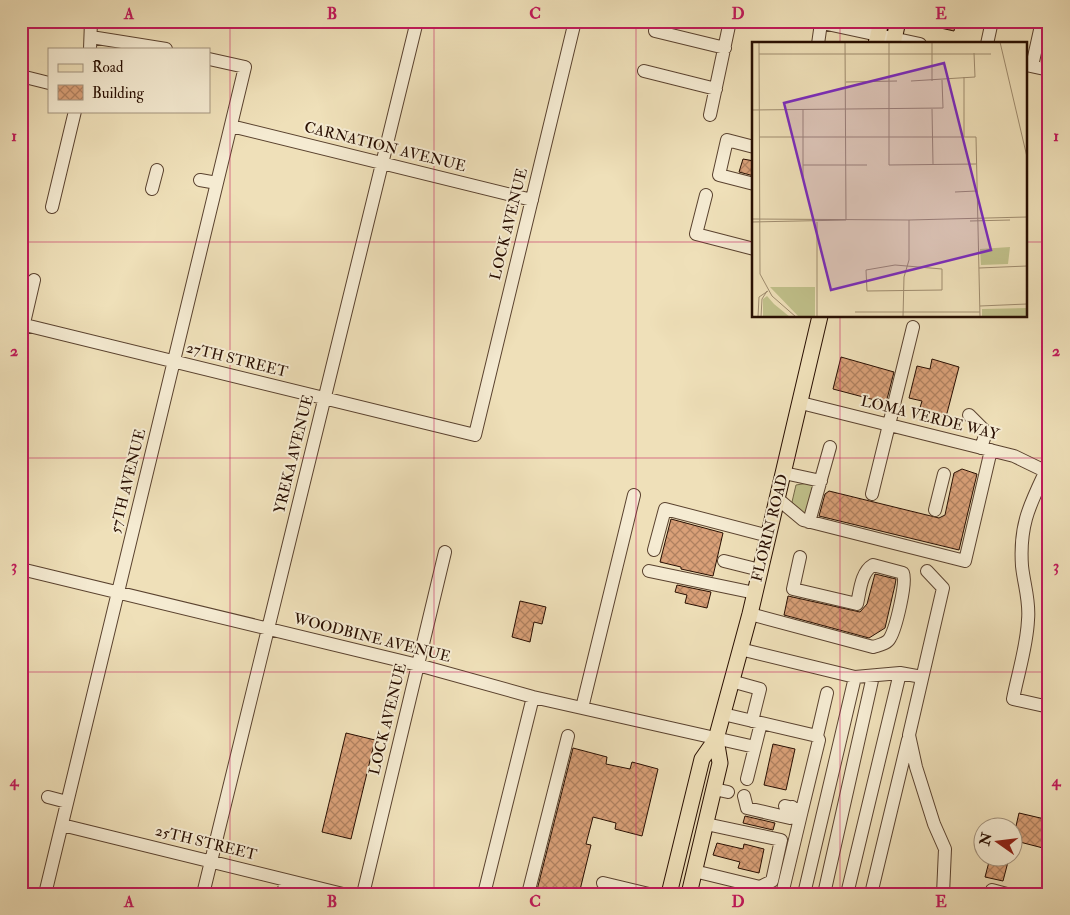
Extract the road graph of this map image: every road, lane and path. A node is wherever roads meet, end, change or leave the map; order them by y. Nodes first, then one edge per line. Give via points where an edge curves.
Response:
1 (91, 21) edge
2 (417, 21) edge
3 (576, 21) edge
4 (730, 21) edge
5 (898, 21) edge
6 (992, 21) edge
7 (1042, 21) edge
8 (817, 22) edge
9 (655, 31) dead end
10 (878, 33) edge
11 (894, 41) edge
12 (818, 42) edge
13 (987, 42) edge
14 (90, 43) edge
15 (153, 48) edge
16 (725, 48) junction
17 (210, 59) edge
18 (1029, 66) edge
19 (1049, 70) edge
20 (644, 71) dead end
21 (21, 76) edge
22 (48, 83) edge
23 (716, 89) junction
24 (75, 112) edge
25 (710, 115) dead end
26 (231, 126) junction
27 (752, 146) edge
28 (382, 163) junction
29 (157, 170) dead end
30 (200, 180) dead end
31 (752, 183) edge
32 (217, 184) junction
33 (152, 189) dead end
34 (706, 195) dead end
35 (532, 200) junction
36 (52, 207) dead end
37 (752, 248) edge
38 (34, 280) dead end
39 (820, 318) edge
40 (913, 327) dead end
41 (22, 328) edge
42 (174, 361) junction
43 (325, 398) junction
44 (801, 403) junction
45 (969, 415) dead end
46 (888, 425) junction
47 (474, 435) joint
48 (830, 446) dead end
49 (986, 449) junction
50 (1048, 470) edge
51 (784, 473) junction
52 (944, 474) dead end
53 (821, 481) junction
54 (872, 494) dead end
55 (634, 495) dead end
56 (778, 499) junction
57 (935, 510) dead end
58 (809, 522) junction
59 (769, 536) junction
60 (654, 550) dead end
61 (445, 552) dead end
62 (800, 556) dead end
63 (724, 561) dead end
64 (21, 569) edge
65 (760, 570) junction
66 (649, 571) dead end
67 (927, 571) dead end
68 (118, 593) junction
69 (755, 593) junction
70 (750, 614) junction
71 (268, 629) junction
72 (740, 648) junction
73 (418, 665) junction
74 (900, 673) junction
75 (874, 676) junction
76 (855, 677) junction
77 (922, 677) junction
78 (731, 682) junction
79 (827, 693) dead end
80 (533, 697) junction
81 (1049, 707) edge
82 (582, 708) junction
83 (723, 714) junction
84 (757, 722) junction
85 (909, 735) junction
86 (568, 736) dead end
87 (816, 736) junction
88 (716, 739) junction
89 (755, 747) junction
90 (747, 779) dead end
91 (744, 796) dead end
92 (48, 797) dead end
93 (67, 802) junction
94 (793, 808) junction
95 (706, 824) junction
96 (62, 825) junction
97 (678, 858) junction
98 (211, 862) junction
99 (694, 870) junction
100 (286, 880) junction
101 (603, 883) dead end
102 (759, 890) edge
103 (45, 894) edge
104 (203, 894) edge
105 (283, 894) edge
106 (342, 894) edge
107 (362, 894) edge
108 (484, 894) edge
109 (528, 894) edge
110 (649, 894) edge
111 (669, 894) edge
112 (687, 894) edge
113 (782, 894) edge
114 (804, 894) edge
115 (824, 894) edge
116 (847, 894) edge
117 (871, 894) edge
118 (943, 894) edge
119 (991, 894) edge
120 (1007, 894) edge

1 - 14 street
2 - 28 street, YREKA AVENUE
3 - 35 street, LOCK AVENUE
4 - 16 street
5 - 11 main road
6 - 13 street
7 - 18 street
8 - 10 street
8 - 12 street
9 - 16 street
10 - 11 street
14 - 15 street
16 - 23 street
17 - 26 street, 57TH AVENUE via 245,67
18 - 19 street
20 - 23 street
21 - 22 street
23 - 25 street
24 - 36 street
26 - 28 street, CARNATION AVENUE
26 - 32 street, 57TH AVENUE
27 - 31 street via 727,140 719,175
28 - 35 street, CARNATION AVENUE
28 - 43 street, YREKA AVENUE
29 - 33 street
30 - 32 street
32 - 42 street, 57TH AVENUE
34 - 37 street via 696,234
35 - 47 street, LOCK AVENUE
38 - 41 street
39 - 44 main road, FLORIN ROAD
40 - 46 street
41 - 42 street, 27TH STREET
42 - 43 street, 27TH STREET
42 - 68 street, 57TH AVENUE
43 - 47 street, 27TH STREET
43 - 71 street, YREKA AVENUE
44 - 46 street, LOMA VERDE WAY
44 - 51 main road, FLORIN ROAD
45 - 49 street via 986,432
46 - 49 street, LOMA VERDE WAY
46 - 54 street
48 - 53 street
49 - 50 street, LOMA VERDE WAY
49 - 58 street via 965,561
50 - 81 street via 1029,504 1022,538 1028,622 1013,699
51 - 53 street
51 - 56 main road, FLORIN ROAD
52 - 57 street
53 - 58 street
55 - 82 street
56 - 58 street
56 - 59 main road, FLORIN ROAD
59 - 60 street via 665,509
59 - 65 main road, FLORIN ROAD
61 - 73 street, LOCK AVENUE
62 - 70 street via 793,589 857,604 865,571 873,564 903,573 905,584 890,639 882,645 873,646
63 - 65 street
64 - 68 street, WOODBINE AVENUE
65 - 69 main road, FLORIN ROAD
66 - 69 street
67 - 77 street via 943,588
68 - 71 street, WOODBINE AVENUE
68 - 93 street, 57TH AVENUE
69 - 70 main road, FLORIN ROAD
70 - 72 main road, FLORIN ROAD
71 - 73 street, WOODBINE AVENUE
71 - 98 street, YREKA AVENUE
72 - 76 street
72 - 78 main road, FLORIN ROAD
73 - 80 street, WOODBINE AVENUE
73 - 107 street, LOCK AVENUE
74 - 75 street
74 - 77 street
74 - 116 street
75 - 76 street
75 - 115 street
76 - 114 street
77 - 85 street
78 - 83 main road, FLORIN ROAD
78 - 84 street via 760,689
79 - 87 street
80 - 82 street, WOODBINE AVENUE
80 - 108 street
82 - 88 street, WOODBINE AVENUE
83 - 84 street
83 - 88 main road, FLORIN ROAD
84 - 87 street
84 - 89 street
85 - 117 street
85 - 118 street via 934,824 945,849
86 - 109 street
87 - 94 street via 819,740
88 - 89 street, WOODBINE AVENUE
88 - 95 main road, FLORIN ROAD via 721,790
88 - 97 main road, FLORIN ROAD via 702,759
89 - 90 street
91 - 94 street via 747,808 790,818
92 - 93 street
93 - 96 street, 57TH AVENUE
94 - 113 street
95 - 99 main road, FLORIN ROAD
95 - 102 street via 781,840 772,881
96 - 98 street, 25TH STREET
96 - 103 street, 57TH AVENUE
97 - 111 main road, FLORIN ROAD
97 - 112 main road
98 - 100 street, 25TH STREET
98 - 104 street, YREKA AVENUE
99 - 102 street
99 - 112 main road, FLORIN ROAD
100 - 105 street
100 - 106 street, 25TH STREET
101 - 110 street
119 - 120 street via 992,890

